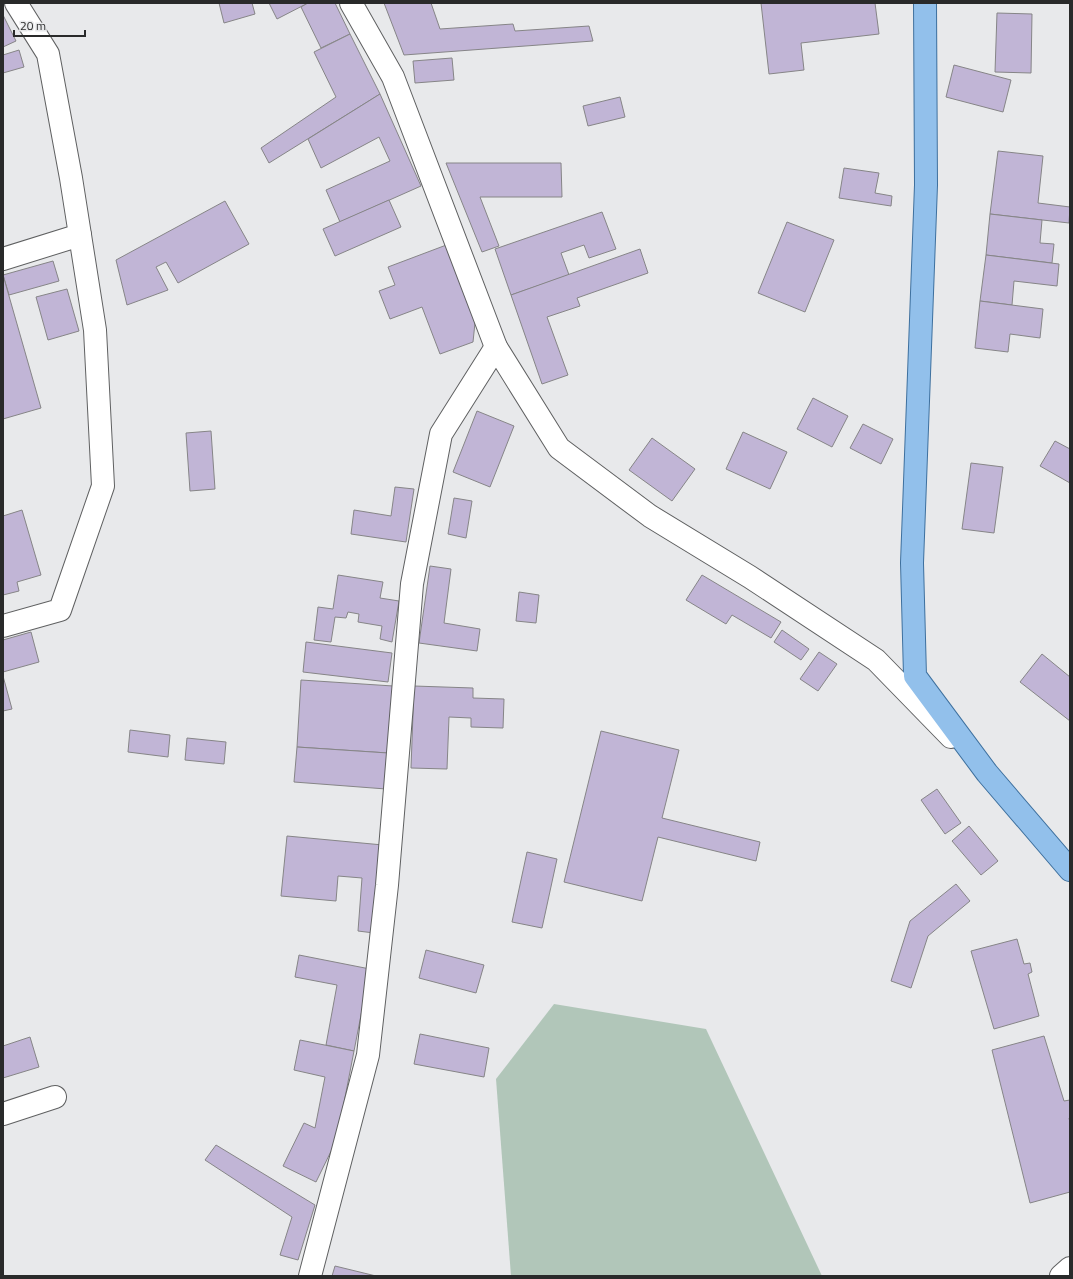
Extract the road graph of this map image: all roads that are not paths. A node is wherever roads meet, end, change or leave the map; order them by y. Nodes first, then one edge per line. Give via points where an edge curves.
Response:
1 (16, 3) edge
2 (351, 3) edge
3 (924, 3) edge
4 (80, 235) junction
5 (3, 259) edge
6 (496, 346) junction
7 (3, 626) edge
8 (987, 773) junction
9 (1070, 870) edge
10 (55, 1097) dead end
11 (3, 1114) edge
12 (1070, 1268) edge
13 (310, 1276) edge
14 (1061, 1276) edge

1 - 4 street via 48,54
2 - 6 street via 393,77
3 - 8 main road via 926,186 912,563 915,676
4 - 5 street
4 - 7 street via 95,330 103,486 60,610
6 - 8 street via 559,448 650,516 750,577 876,660
6 - 13 street via 441,434 412,584 387,885 368,1055
8 - 9 main road
10 - 11 street
12 - 14 street

